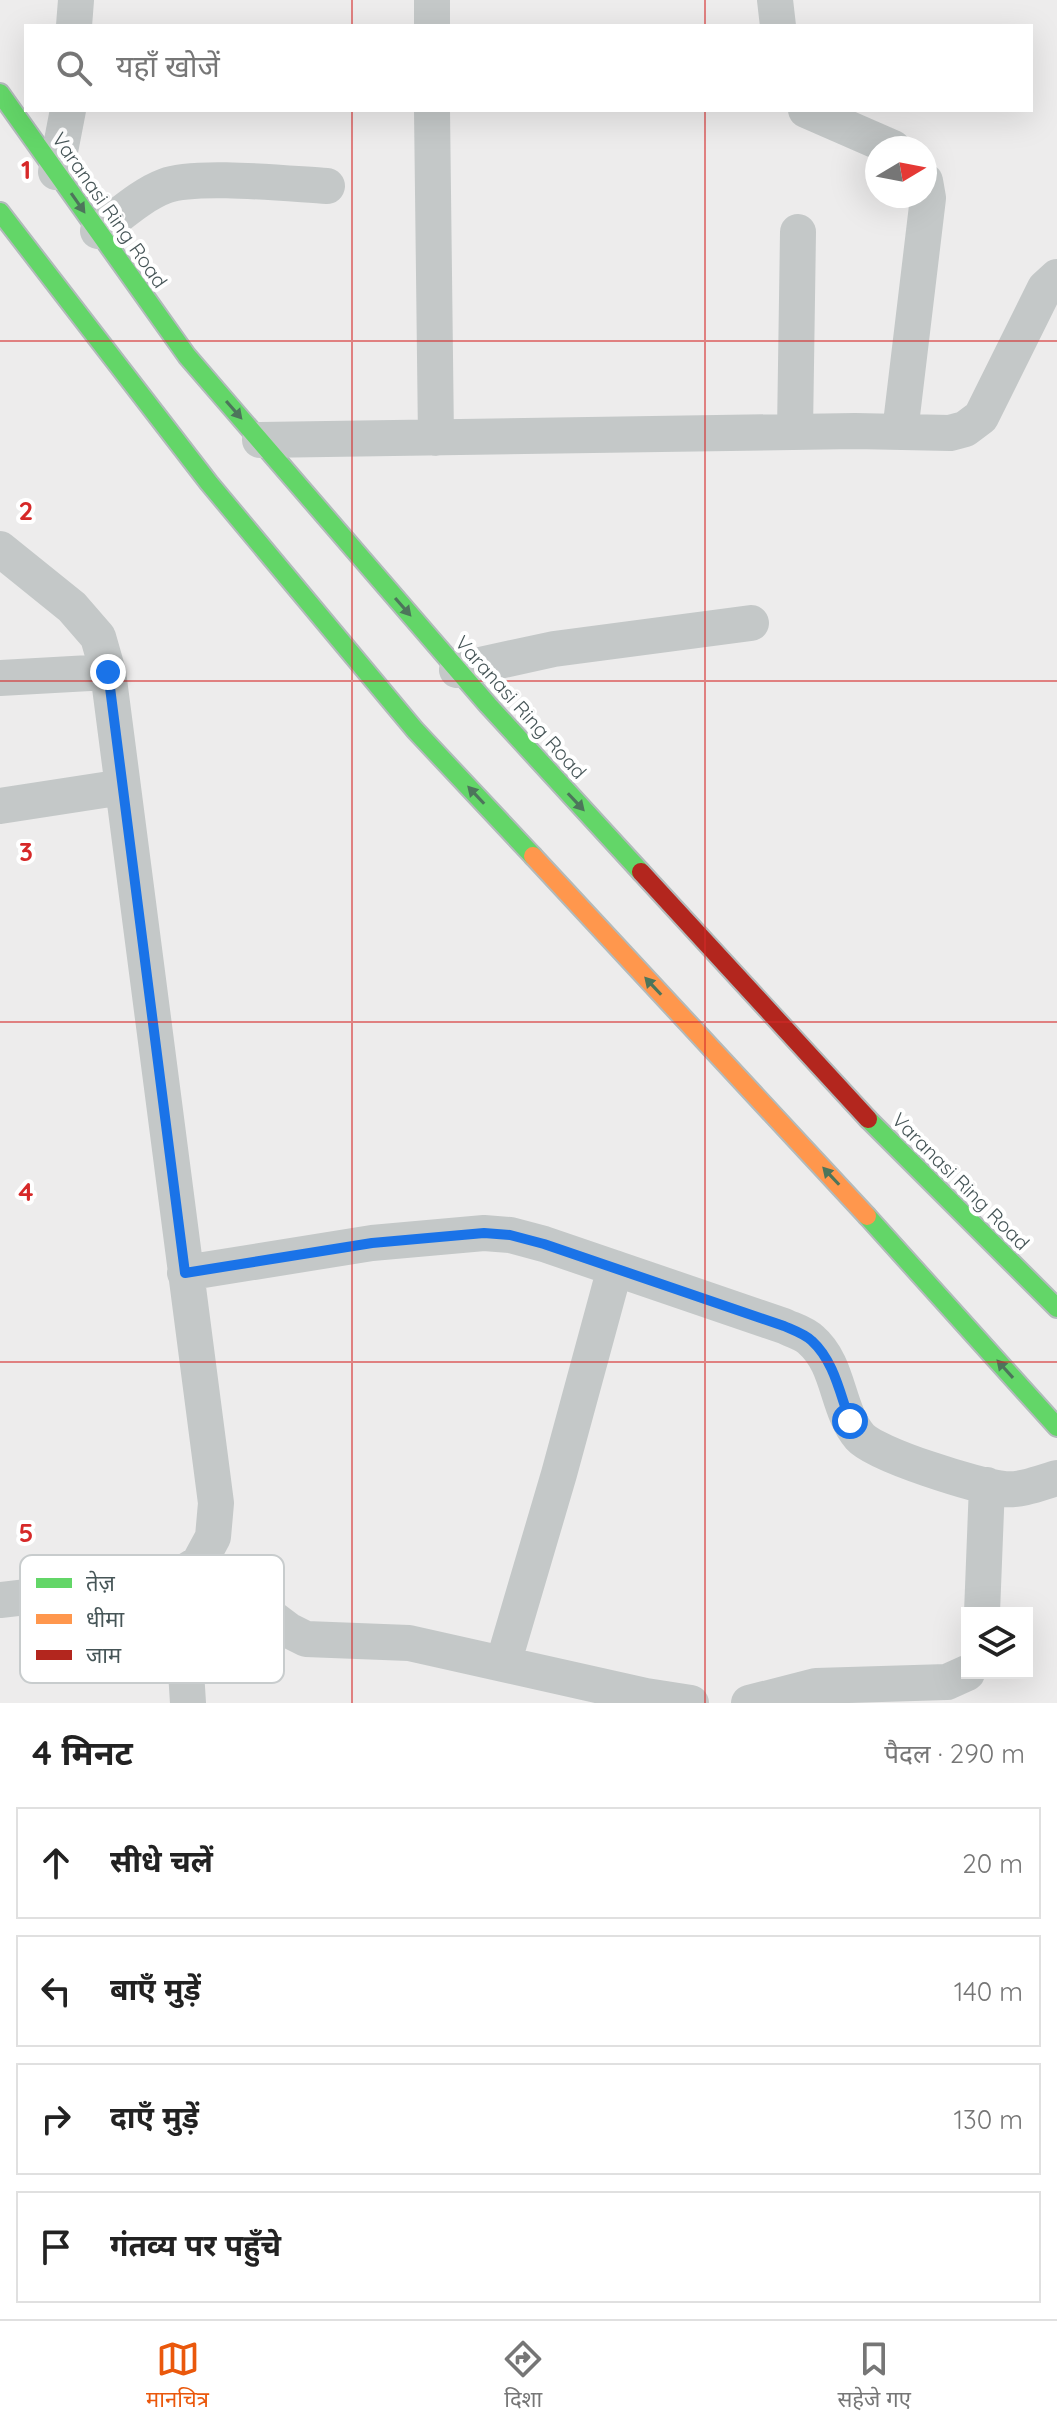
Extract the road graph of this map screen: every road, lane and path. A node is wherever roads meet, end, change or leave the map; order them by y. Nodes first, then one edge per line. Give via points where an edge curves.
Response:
1 (76, 0) edge
2 (432, 0) edge
3 (775, 0) edge
4 (74, 24) edge
5 (432, 24) edge
6 (778, 24) edge
7 (0, 93) edge
8 (68, 112) edge
9 (432, 112) edge
10 (811, 112) edge
11 (866, 136) edge
12 (56, 172) junction
13 (327, 186) dead end
14 (927, 208) edge
15 (0, 212) edge
16 (98, 231) junction
17 (798, 232) dead end
18 (1057, 277) edge
19 (795, 432) junction
20 (900, 432) junction
21 (436, 438) junction
22 (260, 440) junction
23 (0, 549) edge
24 (751, 623) dead end
25 (457, 670) junction
26 (108, 672) junction
27 (0, 678) edge
28 (123, 787) junction
29 (0, 806) edge
30 (615, 1268) junction
31 (185, 1273) junction
32 (1057, 1308) edge
33 (1057, 1427) edge
34 (1057, 1478) edge
35 (987, 1485) junction
36 (198, 1555) edge
37 (20, 1597) edge
38 (0, 1600) edge
39 (982, 1607) edge
40 (284, 1628) edge
41 (503, 1664) junction
42 (961, 1676) edge
43 (187, 1683) edge
44 (596, 1694) edge
45 (188, 1703) edge
46 (691, 1703) edge
47 (749, 1703) edge

1 - 4 street
2 - 5 street
3 - 6 street
7 - 12 highway, Varanasi Ring Road
8 - 12 street
9 - 21 street
10 - 11 street
12 -> 16 highway, Varanasi Ring Road
13 - 16 street via 168,184
14 - 20 street
33 -> 15 highway via 415,730 209,483
16 -> 22 highway, Varanasi Ring Road via 187,356
17 - 19 street
18 - 20 street via 1045,288 981,417 950,433
19 - 20 street
19 - 21 street
21 - 22 street
22 -> 25 highway, Varanasi Ring Road
23 - 26 street via 72,607 98,637
24 - 25 street via 554,649
25 -> 32 highway, Varanasi Ring Road via 891,1144
26 - 27 street
26 - 28 street
28 - 29 street
28 - 31 street
30 - 31 street via 544,1244 484,1233 372,1243
30 - 35 street via 810,1338 823,1353 862,1439
30 - 41 street
31 - 36 street via 216,1503 213,1537
34 - 35 street via 1027,1487
35 - 39 street
37 - 38 street
40 - 41 street via 306,1639 409,1643
41 - 44 street
42 - 47 street via 947,1682 816,1686
43 - 45 street
44 - 46 street

